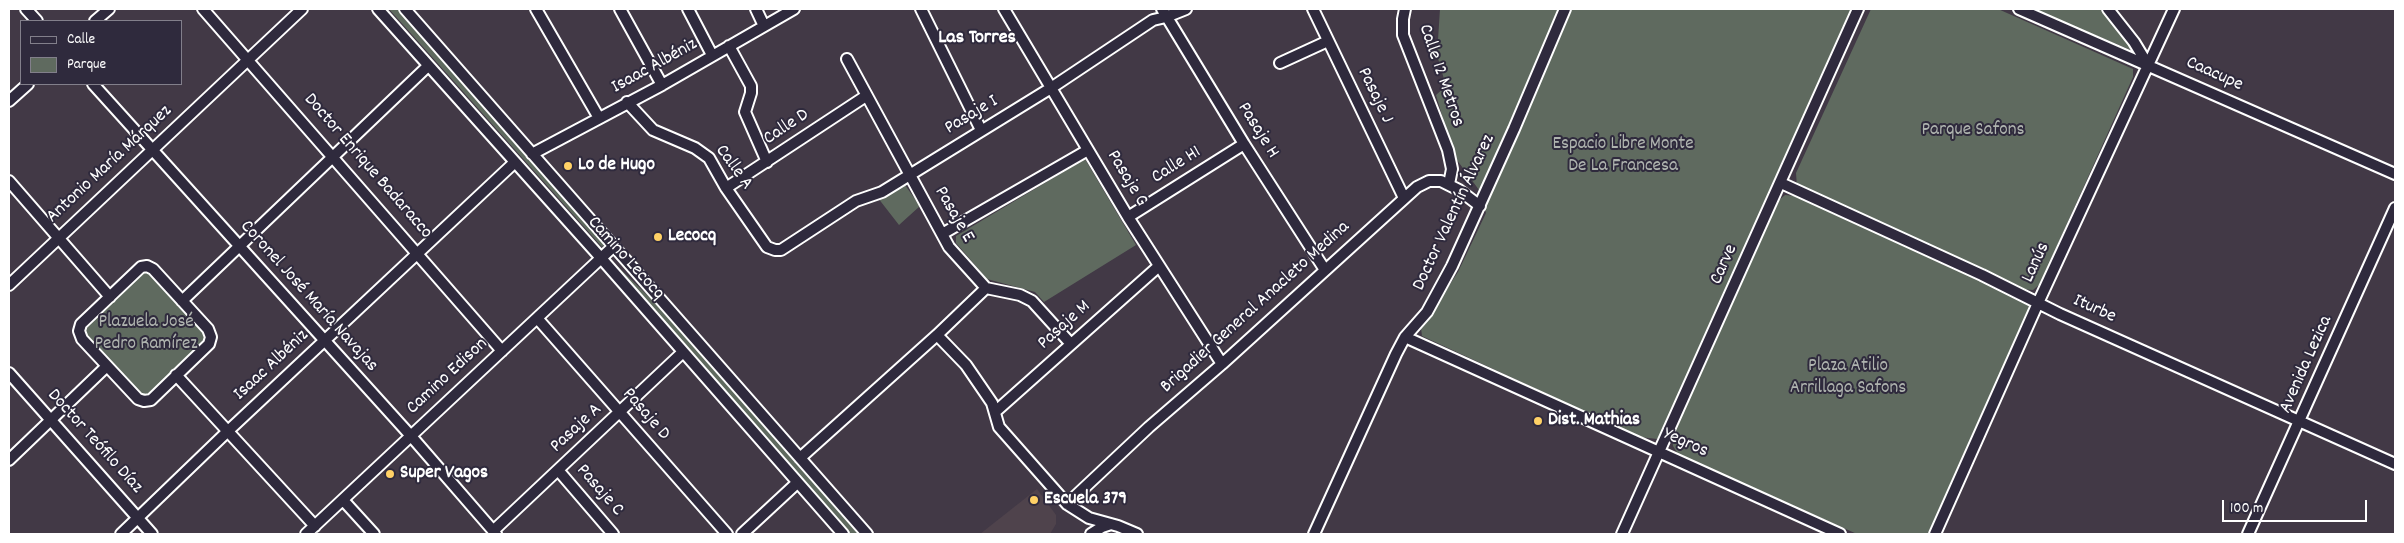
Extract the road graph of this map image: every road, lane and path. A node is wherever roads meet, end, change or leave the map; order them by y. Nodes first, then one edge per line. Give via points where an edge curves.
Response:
1 (26, 9) edge
2 (109, 9) edge
3 (203, 9) edge
4 (302, 9) edge
5 (378, 9) edge
6 (405, 9) edge
7 (536, 9) edge
8 (620, 9) edge
9 (688, 9) edge
10 (756, 9) edge
11 (794, 9) edge
12 (921, 9) edge
13 (1004, 9) edge
14 (1186, 9) edge
15 (1313, 9) edge
16 (1405, 9) edge
17 (1565, 9) edge
18 (1858, 9) edge
19 (2019, 9) edge
20 (2108, 9) edge
21 (2174, 9) edge
22 (1164, 13) edge
23 (36, 20) edge
24 (96, 20) edge
25 (764, 26) junction
26 (1328, 41) junction
27 (729, 46) junction
28 (712, 55) junction
29 (249, 59) junction
30 (847, 59) dead end
31 (1280, 63) dead end
32 (428, 66) junction
33 (2148, 66) junction
34 (662, 84) junction
35 (27, 85) edge
36 (94, 85) edge
37 (1051, 88) junction
38 (866, 96) junction
39 (9, 101) edge
40 (628, 102) junction
41 (599, 118) junction
42 (981, 130) junction
43 (1244, 144) junction
44 (152, 149) junction
45 (1088, 150) junction
46 (532, 154) junction
47 (334, 156) junction
48 (767, 162) junction
49 (514, 163) junction
50 (910, 174) junction
51 (2395, 174) edge
52 (9, 181) edge
53 (1781, 183) junction
54 (1449, 184) junction
55 (726, 188) junction
56 (1404, 198) junction
57 (1480, 206) junction
58 (2395, 208) edge
59 (1128, 217) junction
60 (942, 234) junction
61 (59, 236) junction
62 (239, 246) junction
63 (614, 246) junction
64 (775, 250) joint
65 (418, 253) junction
66 (601, 258) junction
67 (1159, 266) junction
68 (1325, 270) junction
69 (9, 285) edge
70 (986, 288) junction
71 (110, 297) junction
72 (182, 301) junction
73 (2038, 303) junction
74 (537, 318) junction
75 (938, 335) junction
76 (1406, 337) junction
77 (324, 340) junction
78 (1071, 344) junction
79 (502, 351) junction
80 (683, 352) junction
81 (1222, 364) junction
82 (108, 366) junction
83 (9, 373) edge
84 (176, 375) junction
85 (995, 412) junction
86 (620, 413) junction
87 (51, 420) junction
88 (2301, 422) junction
89 (228, 431) junction
90 (411, 436) junction
91 (1659, 452) junction
92 (800, 458) junction
93 (9, 460) edge
94 (2395, 464) edge
95 (558, 470) junction
96 (797, 483) junction
97 (343, 500) junction
98 (1067, 504) junction
99 (138, 518) junction
100 (1111, 524) junction
101 (315, 526) junction
102 (494, 532) edge
103 (121, 534) edge
104 (152, 534) edge
105 (306, 534) edge
106 (374, 534) edge
107 (613, 534) edge
108 (727, 534) edge
109 (742, 534) edge
110 (843, 534) edge
111 (868, 534) edge
112 (1091, 534) edge
113 (1137, 534) edge
114 (1314, 534) edge
115 (1622, 534) edge
116 (1840, 534) edge
117 (1935, 534) edge
118 (2248, 534) edge

1 - 23 street
2 - 24 street
3 - 29 street, Doctor Enrique Badaracco
4 - 29 street, Antonio María Márquez
5 - 32 street, Camino Lecocq
6 - 46 street, Camino Lecocq
7 - 41 street
8 - 34 street
9 - 28 street
10 - 25 street
11 - 25 street, Isaac Albéniz
12 - 42 street
13 - 37 street, Pasaje G
14 - 22 street, Pasaje I
15 - 26 street, Pasaje J
16 - 54 street, Calle 12 Metros via 1403,35 1448,150 1452,169
17 - 57 street, Doctor Valentín Álvarez
18 - 53 street, Carve
19 - 33 street, Caacupe
20 - 33 street
21 - 33 street, Lanús
22 - 37 street, Pasaje I
22 - 43 street, Pasaje H
25 - 27 street, Isaac Albéniz
26 - 31 street
26 - 56 street, Pasaje J
27 - 28 street, Isaac Albéniz
27 - 48 street via 751,86 745,112
28 - 34 street, Isaac Albéniz
29 - 44 street, Antonio María Márquez
29 - 47 street, Doctor Enrique Badaracco
30 - 38 street, Pasaje E
32 - 47 street
32 - 49 street, Camino Lecocq
33 - 51 street, Caacupe
33 - 73 street, Lanús
34 - 40 street, Isaac Albéniz
35 - 39 street
36 - 44 street, Coronel José María Navajas
37 - 42 street, Pasaje I
37 - 45 street, Pasaje G
38 - 48 street, Calle D
38 - 50 street, Pasaje E
40 - 41 street, Isaac Albéniz
40 - 55 street, Calle A via 653,130 709,158
41 - 46 street, Isaac Albéniz
42 - 50 street, Pasaje I
43 - 59 street, Calle H1
43 - 68 street, Pasaje H
44 - 61 street, Antonio María Márquez
44 - 62 street, Coronel José María Navajas
45 - 59 street, Pasaje G
45 - 60 street
46 - 63 street, Camino Lecocq
47 - 62 street
47 - 65 street, Doctor Enrique Badaracco
48 - 55 street, Calle D
49 - 65 street, Isaac Albéniz
49 - 66 street, Camino Lecocq
50 - 60 street, Pasaje E
50 - 64 street, Pasaje I via 882,192 856,201 781,250
52 - 61 street
53 - 73 street, Iturbe
53 - 91 street, Carve
54 - 56 street, Brigadier General Anacleto Medina via 1429,181
54 - 57 street
55 - 64 street, Calle A via 767,247
56 - 68 street, Brigadier General Anacleto Medina
57 - 76 street, Doctor Valentín Álvarez via 1440,291
58 - 88 street, Avenida Lezica
59 - 67 street, Pasaje G
60 - 70 street, Pasaje E via 949,247
61 - 69 street, Antonio María Márquez
61 - 71 street
62 - 72 street
62 - 77 street, Coronel José María Navajas
63 - 66 street, Camino Edison
63 - 92 street, Camino Lecocq
65 - 77 street, Isaac Albéniz
65 - 79 street, Doctor Enrique Badaracco
66 - 74 street, Camino Edison
66 - 80 street, Camino Lecocq
67 - 78 street, Pasaje M
67 - 81 street, Pasaje G
68 - 81 street, Brigadier General Anacleto Medina
70 - 75 street
70 - 78 street via 1025,297
71 - 72 street via 141,267 147,266
71 - 82 street via 81,324 79,331 82,339
72 - 84 street via 208,329 211,337 209,344
73 - 88 street, Iturbe
73 - 117 street, Lanús
74 - 79 street, Camino Edison
74 - 86 street, Pasaje D
75 - 85 street via 966,365
75 - 92 street
76 - 91 street, Yegros
76 - 114 street, Doctor Valentín Álvarez
77 - 89 street, Isaac Albéniz
77 - 90 street, Coronel José María Navajas
78 - 85 street, Pasaje M
79 - 90 street, Camino Edison
80 - 86 street, Pasaje A
80 - 96 street, Camino Lecocq
81 - 98 street, Brigadier General Anacleto Medina
82 - 84 street via 144,401 151,400
82 - 87 street
83 - 87 street, Doctor Teófilo Díaz
84 - 89 street
85 - 98 street via 999,428
86 - 95 street, Pasaje A
86 - 108 street, Pasaje D
87 - 93 street
87 - 99 street, Doctor Teófilo Díaz
88 - 94 street, Iturbe
88 - 118 street, Avenida Lezica
89 - 99 street, Isaac Albéniz
89 - 101 street
90 - 97 street, Camino Edison
90 - 102 street, Coronel José María Navajas
91 - 115 street, Carve
91 - 116 street, Yegros
92 - 111 street, Camino Lecocq
95 - 102 street, Pasaje A
95 - 107 street, Pasaje C
96 - 109 street
96 - 110 street, Camino Lecocq
97 - 101 street, Camino Edison
97 - 106 street
98 - 100 street via 1080,514
99 - 103 street, Isaac Albéniz
99 - 104 street, Doctor Teófilo Díaz
100 - 112 street
100 - 113 street
101 - 105 street, Camino Edison

